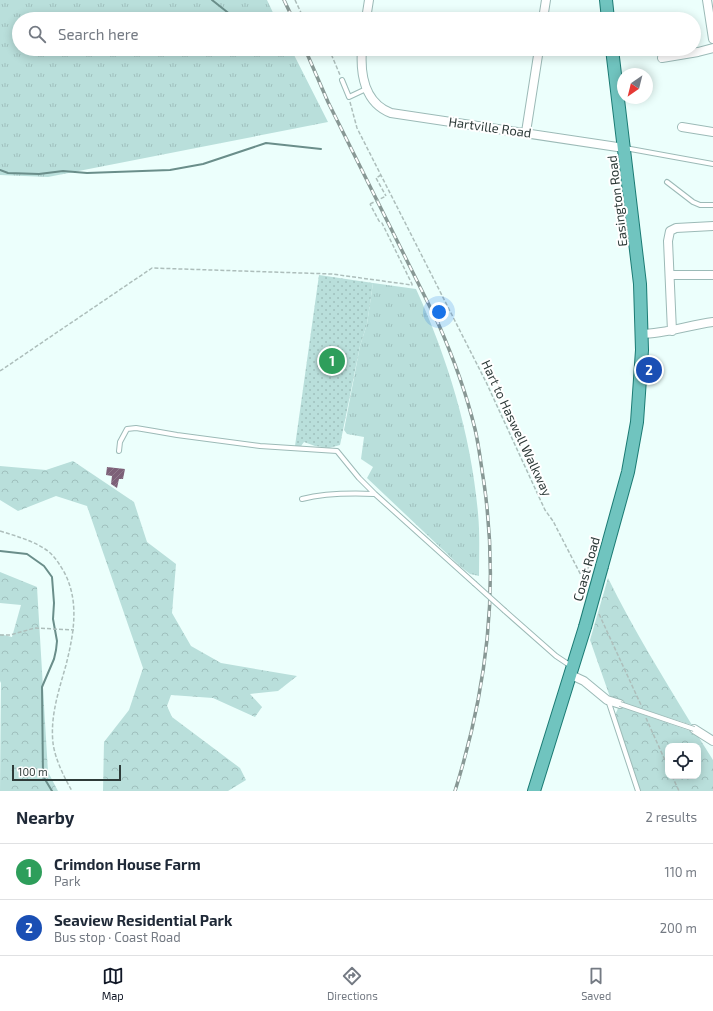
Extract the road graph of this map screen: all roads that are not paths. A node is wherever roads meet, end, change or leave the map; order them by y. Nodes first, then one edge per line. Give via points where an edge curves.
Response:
1 (369, 0) edge
2 (546, 0) edge
3 (606, 0) edge
4 (707, 0) edge
5 (367, 12) edge
6 (544, 12) edge
7 (607, 12) edge
8 (713, 39) edge
9 (713, 48) edge
10 (701, 51) edge
11 (361, 56) edge
12 (538, 56) edge
13 (613, 56) edge
14 (674, 56) edge
15 (662, 58) dead end
16 (342, 80) road end
17 (366, 89) junction
18 (682, 127) dead end
19 (526, 132) junction
20 (713, 132) edge
21 (624, 148) junction
22 (713, 164) edge
23 (667, 182) dead end
24 (713, 205) edge
25 (713, 226) edge
26 (670, 275) junction
27 (713, 275) edge
28 (713, 322) edge
29 (672, 331) junction
30 (641, 334) junction
31 (642, 350) joint
32 (119, 451) dead end
33 (374, 494) junction
34 (302, 499) dead end
35 (570, 670) junction
36 (608, 700) junction
37 (620, 704) joint
38 (694, 729) joint
39 (713, 741) edge
40 (534, 791) edge
41 (638, 791) edge

1 - 5 street
2 - 6 street
3 - 7 main road
4 - 8 street
9 - 10 street
11 - 17 street
12 - 19 street
13 - 21 main road, Easington Road
14 - 15 street
16 - 17 lane via 349,97
17 - 19 street, Hartville Road via 375,103 391,113
18 - 20 street
19 - 21 street, Hartville Road
21 - 22 lane
21 - 30 main road, Easington Road via 640,284
23 - 24 lane via 693,202
25 - 26 street via 676,228 670,231
26 - 27 street
26 - 29 street
28 - 29 street
29 - 30 street
30 - 31 main road, Easington Road
31 - 35 main road, Coast Road, bridge via 637,422 628,472 585,626
32 - 33 lane via 120,442 127,429 136,428 260,446 337,451
33 - 34 lane via 317,495
33 - 35 lane, bridge
35 - 36 street
35 - 40 main road, Coast Road
36 - 37 street
36 - 41 lane
37 - 38 lane, bridge
38 - 39 street

